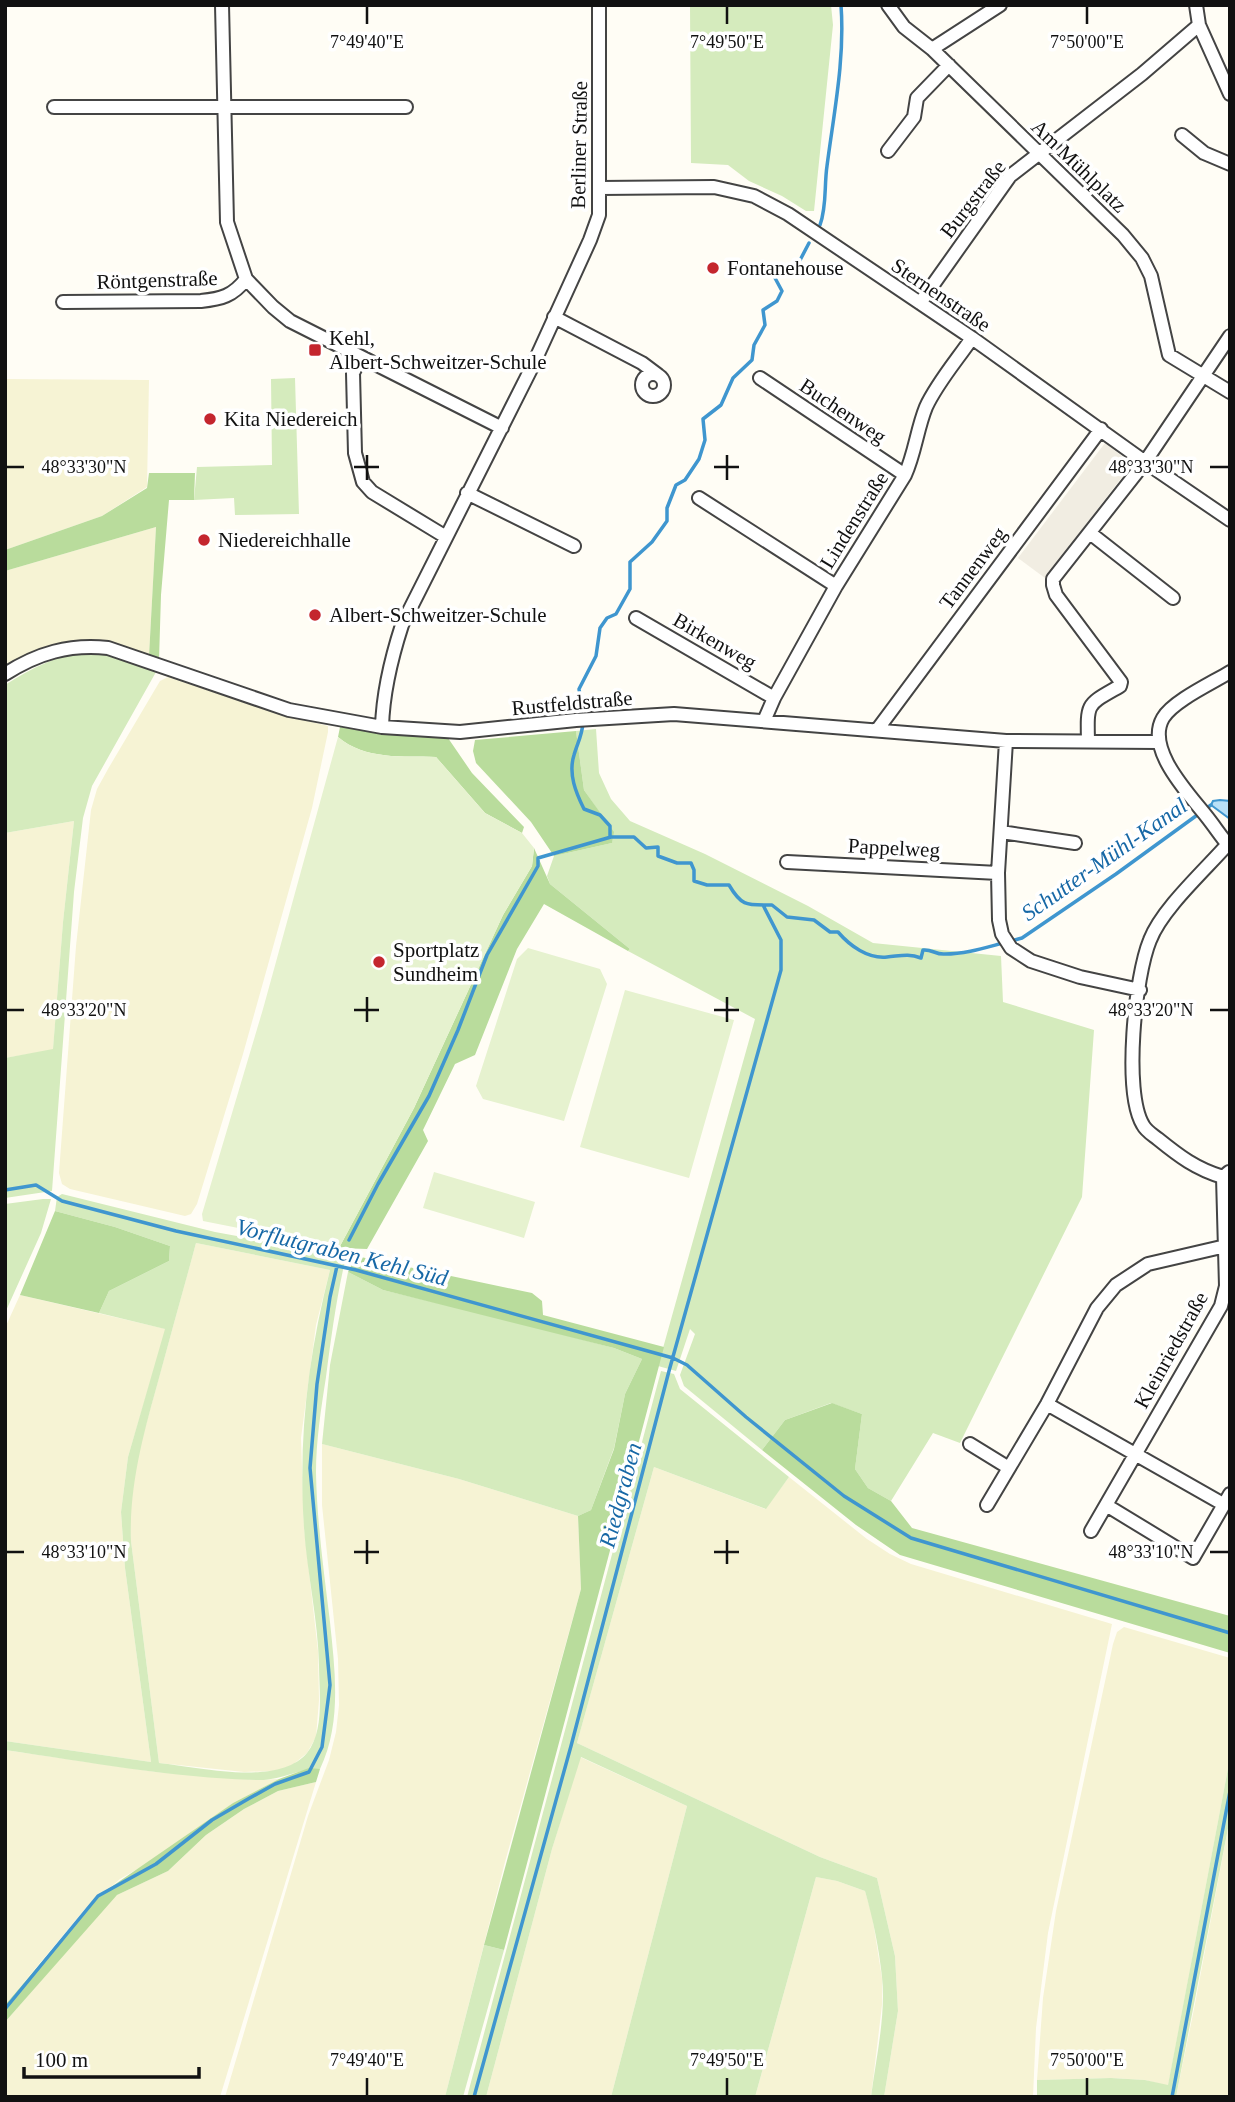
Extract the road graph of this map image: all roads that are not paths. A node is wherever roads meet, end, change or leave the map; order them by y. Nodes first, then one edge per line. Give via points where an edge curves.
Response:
1 (222, 5) edge
2 (600, 5) edge
3 (888, 5) edge
4 (1000, 5) edge
5 (1196, 5) edge
6 (1199, 25) junction
7 (932, 49) junction
8 (949, 65) junction
9 (1230, 94) edge
10 (224, 106) junction
11 (54, 107) dead end
12 (406, 107) dead end
13 (1182, 135) dead end
14 (888, 151) dead end
15 (1038, 154) junction
16 (1230, 164) edge
17 (600, 188) junction
18 (246, 279) junction
19 (63, 302) dead end
20 (920, 303) junction
21 (554, 317) junction
22 (1230, 336) edge
23 (972, 338) junction
24 (361, 357) junction
25 (658, 375) dead end
26 (1202, 376) junction
27 (760, 378) dead end
28 (1230, 392) edge
29 (502, 428) junction
30 (1101, 429) junction
31 (1145, 463) junction
32 (905, 475) junction
33 (467, 493) junction
34 (699, 498) dead end
35 (1230, 520) edge
36 (1090, 533) junction
37 (446, 537) junction
38 (574, 546) dead end
39 (836, 586) junction
40 (1172, 598) dead end
41 (636, 618) dead end
42 (1230, 672) edge
43 (5, 674) edge
44 (774, 698) junction
45 (764, 721) junction
46 (382, 727) junction
47 (877, 730) junction
48 (1088, 740) junction
49 (1006, 741) junction
50 (1159, 742) junction
51 (1002, 832) junction
52 (1075, 843) dead end
53 (1228, 846) edge
54 (787, 862) dead end
55 (998, 873) junction
56 (1140, 990) junction
57 (1226, 1174) edge
58 (1227, 1245) edge
59 (1046, 1404) junction
60 (971, 1444) dead end
61 (1135, 1453) junction
62 (1009, 1468) junction
63 (1227, 1499) edge
64 (986, 1505) dead end
65 (1107, 1506) junction
66 (1091, 1531) dead end

1 - 10 street, Röntgenstraße
2 - 17 street, Berliner Straße
3 - 7 street, Am Mühlplatz via 904,27
4 - 7 street
5 - 6 street
6 - 9 street
6 - 15 street, Burgstraße
7 - 8 street, Am Mühlplatz
8 - 14 street via 917,98 914,117
8 - 15 street, Am Mühlplatz
10 - 11 street
10 - 12 street
10 - 18 street, Röntgenstraße via 227,222
13 - 16 street via 1204,153
15 - 20 street, Burgstraße via 1010,176
15 - 26 street, Am Mühlplatz via 1142,258 1151,276 1169,355
17 - 20 street, Sternenstraße via 714,187 754,196
17 - 21 street, Berliner Straße via 599,215
18 - 19 street, Röntgenstraße via 223,299
18 - 24 street, Röntgenstraße via 290,321
20 - 23 street, Sternenstraße
21 - 25 street
21 - 29 street, Berliner Straße
22 - 26 street
23 - 30 street, Sternenstraße
23 - 32 street, Lindenstraße via 931,397
24 - 29 street, Röntgenstraße
24 - 37 street via 353,373 355,453 363,482
26 - 28 street, Am Mühlplatz
26 - 31 street
27 - 32 street, Buchenweg
29 - 33 street, Berliner Straße
30 - 31 street, Sternenstraße
30 - 47 street, Tannenweg
31 - 35 street, Sternenstraße
31 - 36 street
32 - 39 street, Lindenstraße
33 - 37 street, Berliner Straße
33 - 38 street
34 - 39 street
36 - 40 street
36 - 48 street via 1053,585 1121,682 1089,706
37 - 46 street, Berliner Straße via 402,625 389,665
39 - 44 street, Lindenstraße
41 - 44 street, Birkenweg
42 - 50 street via 1173,707 1164,717
43 - 46 street, Rustfeldstraße via 61,649 82,645 108,648 289,710
44 - 45 street, Lindenstraße
45 - 46 street, Rustfeldstraße via 674,714 460,732
45 - 47 street, Rustfeldstraße
47 - 49 street, Rustfeldstraße
48 - 49 street, Rustfeldstraße
48 - 50 street, Rustfeldstraße
49 - 51 street
50 - 53 street via 1168,764
51 - 52 street
51 - 55 street
53 - 56 street, Kleinriedstraße via 1161,919 1150,939
54 - 55 street, Pappelweg
55 - 56 street via 1002,934 1010,948 1031,961 1068,973
56 - 57 street, Kleinriedstraße via 1132,1039 1132,1078 1144,1128 1186,1162
57 - 58 street, Kleinriedstraße
58 - 59 street via 1148,1264 1116,1285 1097,1307
58 - 61 street, Kleinriedstraße via 1221,1306
59 - 61 street
59 - 62 street
60 - 62 street
61 - 63 street
61 - 65 street, Kleinriedstraße
62 - 64 street
63 - 65 street via 1193,1558
65 - 66 street, Kleinriedstraße

